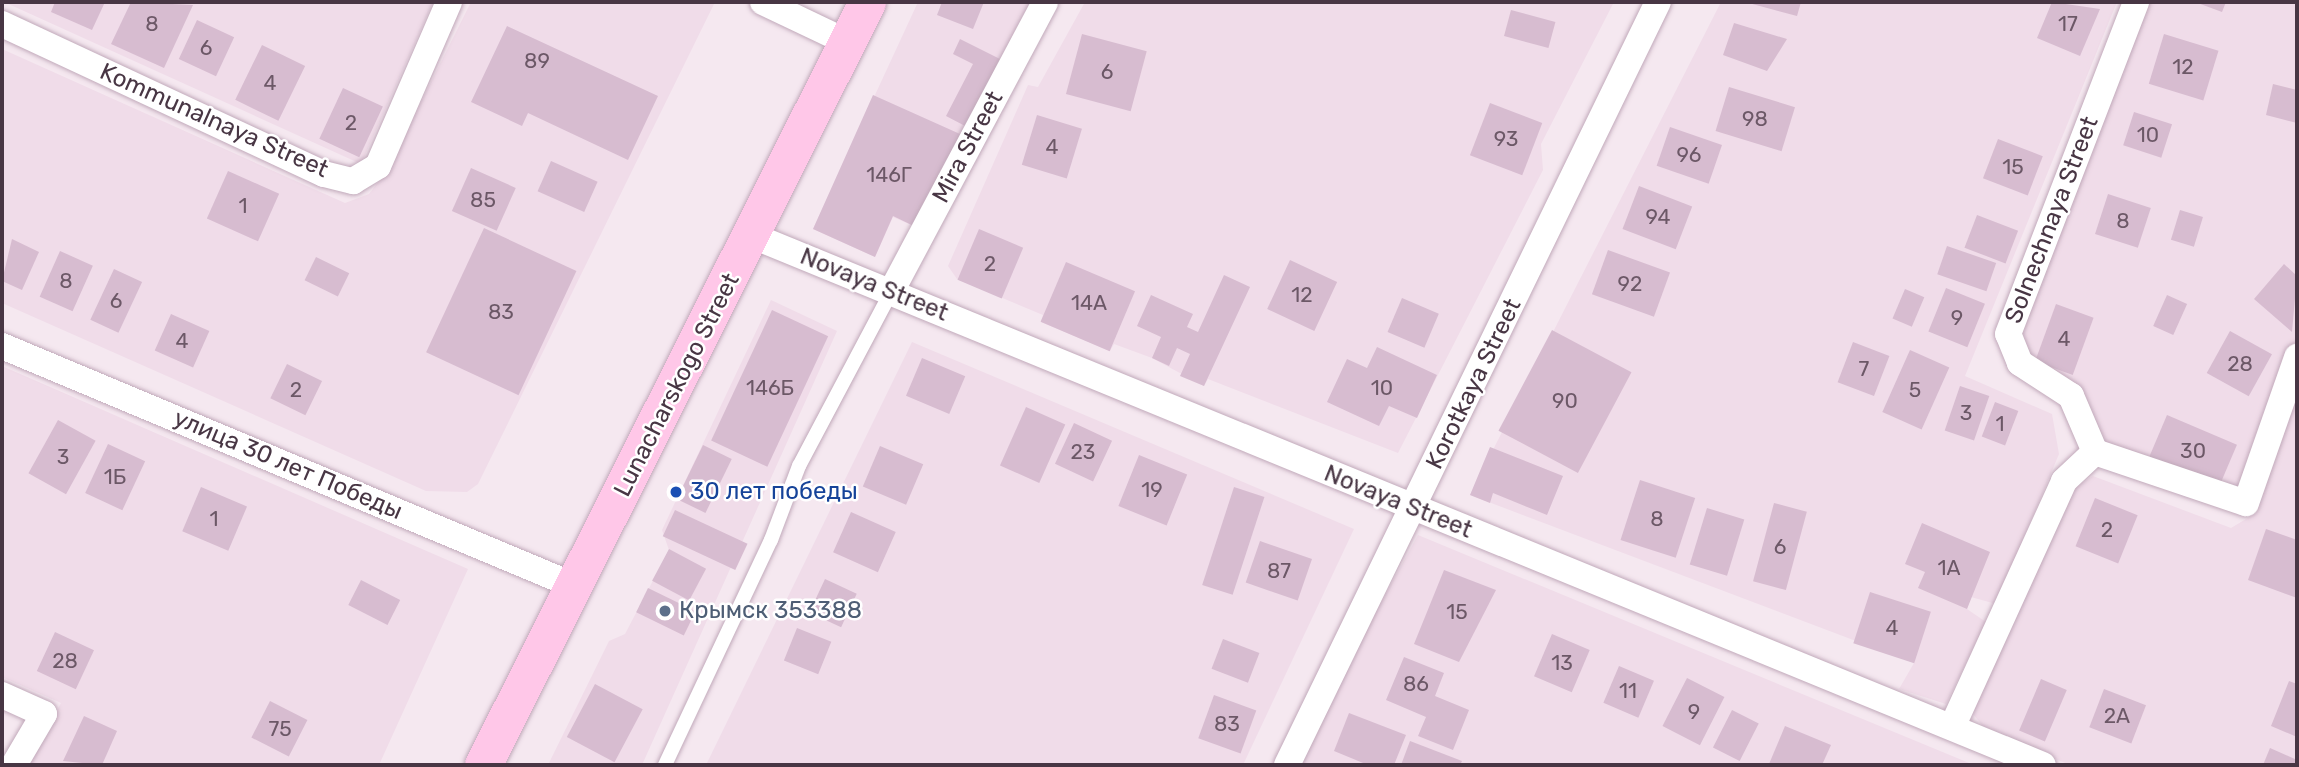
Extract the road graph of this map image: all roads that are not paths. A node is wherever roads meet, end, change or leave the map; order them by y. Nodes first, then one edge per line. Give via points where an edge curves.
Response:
1 (449, 2) edge
2 (763, 2) edge
3 (867, 2) edge
4 (1045, 2) edge
5 (1658, 2) edge
6 (2136, 2) edge
7 (2, 24) edge
8 (847, 41) junction
9 (753, 236) junction
10 (891, 292) junction
11 (2, 345) edge
12 (2297, 357) edge
13 (2095, 452) junction
14 (1413, 509) junction
15 (575, 586) junction
16 (2, 695) edge
17 (1954, 725) junction
18 (14, 765) edge
19 (484, 765) edge
20 (665, 765) edge
21 (1287, 765) edge
22 (2043, 765) edge

1 - 7 street, Kommunalnaya Street via 378,166 353,181 324,174
2 - 8 street
3 - 8 main road, Lunacharskogo Street
4 - 10 street, Mira Street
5 - 14 street, Korotkaya Street
6 - 13 street, Solnechnaya Street via 2008,334 2020,363 2071,397
8 - 9 main road, Lunacharskogo Street
9 - 10 street, Novaya Street
9 - 15 main road, Lunacharskogo Street
10 - 14 street, Novaya Street
10 - 20 lane via 799,466 771,540
11 - 15 street, улица 30 лет Победы
12 - 13 street via 2246,503
13 - 17 street via 2064,481
14 - 17 street, Novaya Street
14 - 21 street, Korotkaya Street
15 - 19 main road, Lunacharskogo Street
16 - 18 street via 44,714
17 - 22 street, Novaya Street

